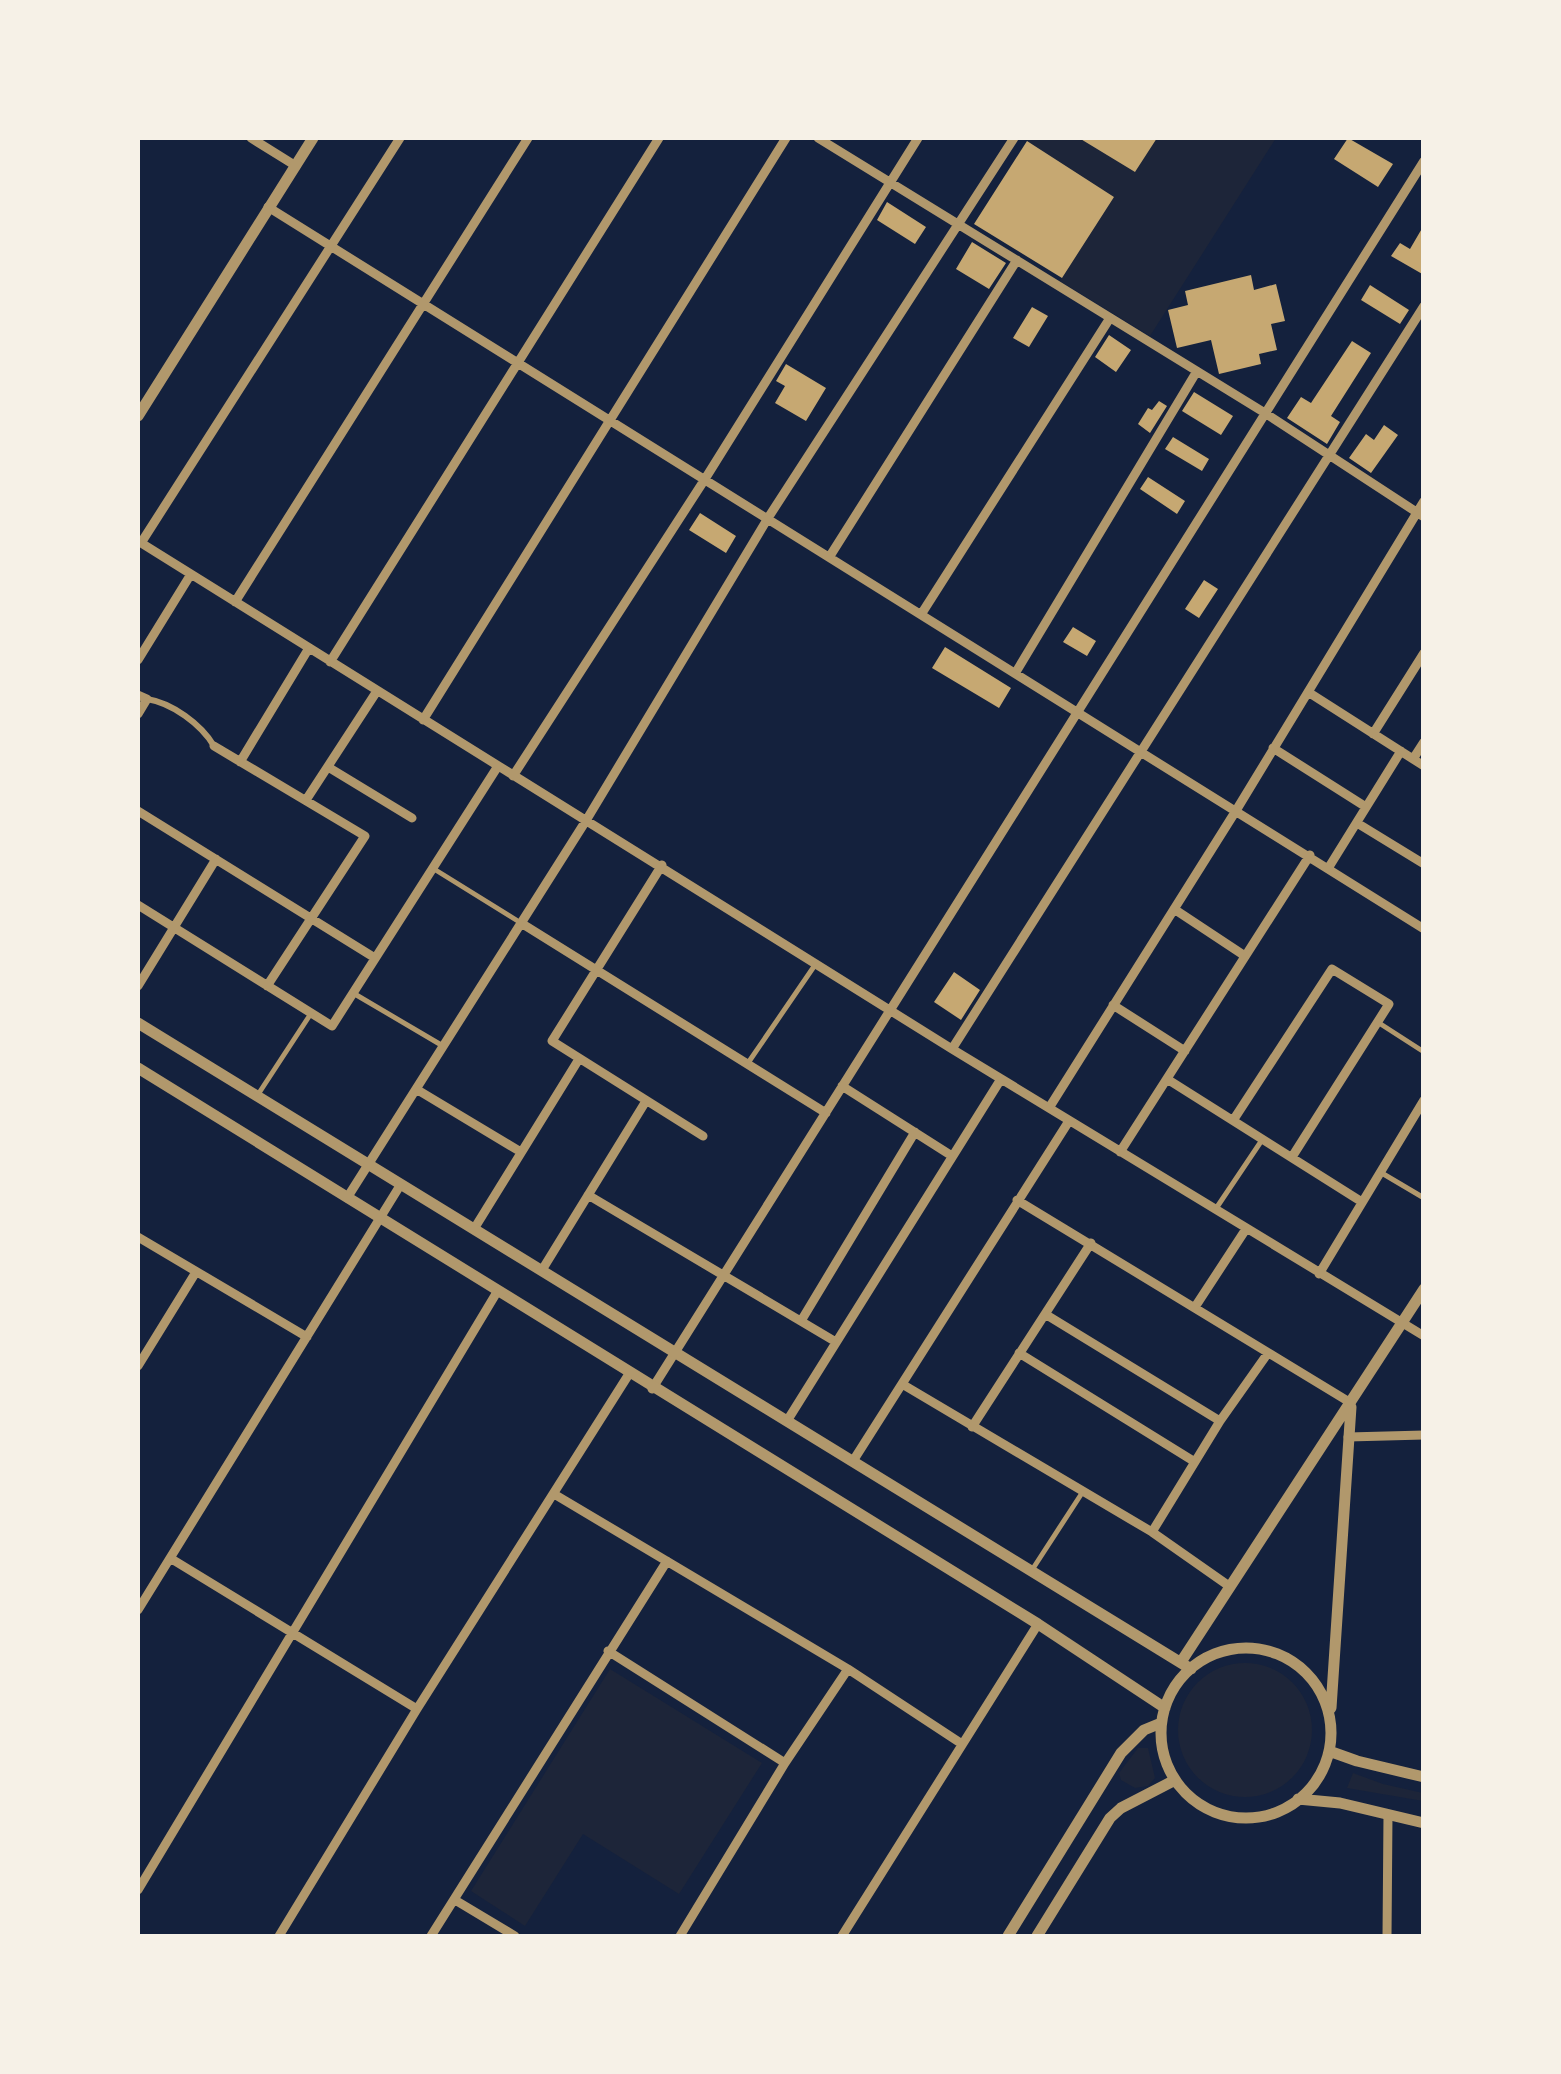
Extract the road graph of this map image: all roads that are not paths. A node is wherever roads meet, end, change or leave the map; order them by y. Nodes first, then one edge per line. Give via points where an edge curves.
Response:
1 (251, 138) edge
2 (313, 138) edge
3 (400, 138) edge
4 (528, 138) edge
5 (659, 138) edge
6 (786, 138) edge
7 (818, 138) edge
8 (918, 138) edge
9 (1014, 138) edge
10 (1424, 161) edge
11 (296, 166) junction
12 (889, 182) junction
13 (268, 206) junction
14 (960, 225) junction
15 (331, 246) junction
16 (1017, 260) junction
17 (424, 304) junction
18 (1424, 306) edge
19 (1110, 318) junction
20 (519, 363) junction
21 (1197, 371) junction
22 (1266, 413) junction
23 (138, 416) edge
24 (611, 420) junction
25 (1328, 454) junction
26 (705, 479) junction
27 (1424, 501) edge
28 (1420, 515) edge
29 (768, 518) junction
30 (139, 542) edge
31 (830, 556) junction
32 (190, 574) junction
33 (235, 602) junction
34 (922, 613) junction
35 (309, 648) junction
36 (1424, 653) edge
37 (138, 660) edge
38 (330, 662) junction
39 (1016, 672) junction
40 (378, 691) junction
41 (1308, 692) junction
42 (142, 697) edge
43 (1080, 711) junction
44 (138, 714) edge
45 (423, 720) junction
46 (1373, 734) junction
47 (1424, 742) edge
48 (214, 746) joint
49 (1273, 748) junction
50 (1143, 751) junction
51 (1400, 751) junction
52 (1412, 759) junction
53 (240, 762) junction
54 (498, 766) junction
55 (1424, 766) edge
56 (328, 767) junction
57 (513, 776) junction
58 (306, 800) junction
59 (1366, 806) junction
60 (1236, 809) junction
61 (138, 811) edge
62 (412, 818) dead end
63 (586, 819) junction
64 (1356, 822) junction
65 (1310, 855) junction
66 (216, 859) junction
67 (1424, 864) edge
68 (662, 865) junction
69 (1329, 867) junction
70 (433, 868) junction
71 (138, 905) edge
72 (1174, 908) junction
73 (312, 917) junction
74 (521, 923) junction
75 (174, 928) junction
76 (1424, 929) edge
77 (1246, 956) junction
78 (375, 958) junction
79 (817, 962) junction
80 (596, 970) junction
81 (138, 986) edge
82 (267, 986) junction
83 (353, 992) junction
84 (1113, 1005) junction
85 (892, 1009) junction
86 (311, 1013) junction
87 (1377, 1022) junction
88 (138, 1023) edge
89 (443, 1046) junction
90 (952, 1049) junction
91 (1185, 1050) junction
92 (1424, 1052) edge
93 (579, 1059) junction
94 (747, 1064) junction
95 (138, 1068) edge
96 (1001, 1079) junction
97 (1167, 1079) junction
98 (842, 1086) junction
99 (416, 1089) junction
100 (258, 1096) junction
101 (1424, 1100) edge
102 (646, 1101) junction
103 (1048, 1108) junction
104 (826, 1113) junction
105 (1069, 1120) junction
106 (1234, 1120) junction
107 (915, 1132) junction
108 (702, 1136) dead end
109 (1263, 1138) junction
110 (522, 1152) junction
111 (1120, 1152) junction
112 (952, 1156) junction
113 (1292, 1157) junction
114 (369, 1164) junction
115 (1380, 1172) junction
116 (402, 1184) junction
117 (588, 1194) junction
118 (347, 1198) junction
119 (1424, 1198) edge
120 (1017, 1200) junction
121 (1362, 1202) junction
122 (1215, 1210) junction
123 (380, 1219) junction
124 (474, 1229) junction
125 (1246, 1229) junction
126 (138, 1237) edge
127 (1091, 1243) junction
128 (542, 1270) junction
129 (196, 1272) junction
130 (1319, 1274) junction
131 (726, 1276) junction
132 (1424, 1289) edge
133 (497, 1292) junction
134 (1195, 1307) junction
135 (1044, 1314) junction
136 (801, 1321) junction
137 (1402, 1322) junction
138 (1424, 1336) edge
139 (306, 1337) junction
140 (836, 1342) junction
141 (676, 1353) junction
142 (1019, 1353) junction
143 (1268, 1353) junction
144 (138, 1366) edge
145 (629, 1374) junction
146 (902, 1384) junction
147 (652, 1389) junction
148 (1351, 1403) junction
149 (787, 1421) junction
150 (1220, 1421) junction
151 (972, 1427) junction
152 (1424, 1435) edge
153 (1348, 1437) junction
154 (852, 1461) junction
155 (1195, 1462) junction
156 (1084, 1491) junction
157 (554, 1494) junction
158 (1152, 1532) junction
159 (170, 1558) junction
160 (667, 1561) junction
161 (1032, 1570) junction
162 (1230, 1586) junction
163 (138, 1610) edge
164 (1038, 1624) junction
165 (292, 1632) junction
166 (608, 1652) junction
167 (1186, 1665) junction
168 (848, 1669) junction
169 (1165, 1708) junction
170 (417, 1709) junction
171 (1330, 1722) junction
172 (1162, 1723) junction
173 (962, 1744) junction
174 (1329, 1750) junction
175 (785, 1763) junction
176 (1424, 1777) edge
177 (1175, 1780) junction
178 (1298, 1800) junction
179 (1388, 1816) junction
180 (1424, 1823) edge
181 (138, 1890) edge
182 (455, 1900) junction
183 (278, 1936) edge
184 (431, 1936) edge
185 (515, 1936) edge
186 (680, 1936) edge
187 (842, 1936) edge
188 (1008, 1936) edge
189 (1037, 1936) edge
190 (1387, 1936) edge

1 - 11 street
2 - 11 street
3 - 15 street
4 - 17 street
5 - 20 street
6 - 24 street
7 - 12 street
8 - 12 street
9 - 14 street
10 - 22 street
11 - 13 street
12 - 14 street
12 - 26 street
13 - 15 street
13 - 23 street
14 - 16 street
14 - 29 street
15 - 17 street
15 - 30 street
16 - 19 street
16 - 31 street
17 - 20 street
17 - 33 street
18 - 25 street
19 - 21 street
19 - 34 street
20 - 24 street
20 - 38 street
21 - 22 street
21 - 39 street
22 - 25 street
22 - 43 street
24 - 26 street
24 - 45 street
25 - 28 street
25 - 50 street
26 - 29 street
26 - 57 street
27 - 28 street
28 - 41 street
29 - 31 street
29 - 63 street
30 - 32 street
31 - 34 street
32 - 33 street
32 - 37 street
33 - 35 street
34 - 39 street
35 - 38 street
35 - 53 street
36 - 46 street
38 - 40 street
39 - 43 street
40 - 45 street
40 - 56 street
41 - 46 street
41 - 49 street
42 - 44 street
42 - 48 street via 180,713
43 - 50 street
43 - 85 street
45 - 54 street
46 - 51 street
47 - 52 street
48 - 53 street
49 - 59 street
49 - 60 street
50 - 60 street
50 - 90 street
51 - 52 street
51 - 59 street
52 - 55 street
53 - 58 street
54 - 57 street
54 - 70 street
56 - 58 street
56 - 62 street
57 - 63 street
58 - 73 street via 365,836
59 - 64 street
60 - 65 street
60 - 72 street
61 - 66 street
63 - 68 street
63 - 74 street
64 - 67 street
64 - 69 street
65 - 69 street
65 - 77 street
66 - 73 street
66 - 75 street
68 - 79 street
68 - 80 street
69 - 76 street
70 - 74 lane
70 - 78 street
71 - 75 street
72 - 77 street
72 - 84 street
73 - 78 street
73 - 82 street
74 - 80 street
74 - 89 street
75 - 81 street
75 - 82 street
77 - 91 street
78 - 83 street
79 - 85 street
79 - 94 lane
80 - 93 street via 552,1040
80 - 94 street
82 - 86 street
83 - 86 street via 332,1026
83 - 89 lane
84 - 91 street
84 - 103 street
85 - 90 street
85 - 98 street
86 - 100 lane
87 - 92 lane
87 - 106 street via 1389,1004 1332,968
87 - 113 street
88 - 100 street
89 - 99 street
90 - 96 street
91 - 97 street
93 - 102 street
93 - 110 street
94 - 104 street
95 - 118 street
96 - 103 street
96 - 112 street
97 - 106 street
97 - 111 street
98 - 104 street
98 - 107 street
99 - 110 street
99 - 114 street
100 - 114 street
101 - 115 street
102 - 108 street
102 - 117 street
103 - 105 street
104 - 131 street
105 - 111 street
105 - 120 street
106 - 109 street
107 - 112 street
107 - 136 street
109 - 113 street
109 - 122 lane
110 - 124 street
111 - 122 street
112 - 140 street
113 - 121 street
114 - 116 street
114 - 118 street
115 - 119 lane
115 - 121 street
116 - 123 street
116 - 124 street
117 - 128 street
117 - 131 street
118 - 123 street
120 - 127 street
120 - 146 street
121 - 130 street
122 - 125 street
123 - 133 street
123 - 139 street
124 - 128 street
125 - 130 street
125 - 134 street
126 - 129 street
127 - 134 street
127 - 135 street
128 - 141 street
129 - 139 street
129 - 144 street
130 - 137 street
131 - 136 street
131 - 141 street
132 - 137 street
133 - 145 street
133 - 165 street
134 - 143 street
135 - 142 street
135 - 150 street
136 - 140 street
137 - 138 street
137 - 148 street
139 - 159 street
140 - 149 street
141 - 147 street
141 - 149 street
142 - 151 street
142 - 155 street
143 - 148 street
143 - 150 street
145 - 147 street
145 - 157 street
146 - 151 street
146 - 154 street
147 - 164 street
148 - 153 street
148 - 162 street
149 - 154 street
150 - 155 street
151 - 156 street
152 - 153 street
153 - 171 street
154 - 161 street
155 - 158 street
156 - 158 street
156 - 161 lane
157 - 160 street
157 - 170 street
158 - 162 street
159 - 163 street
159 - 165 street
160 - 166 street
160 - 168 street
161 - 167 street
162 - 167 street
164 - 169 street
164 - 173 street
165 - 170 street
165 - 181 street
166 - 175 street
166 - 182 street
167 - 169 street
167 - 171 street via 1232,1649 1277,1654 1314,1681
168 - 173 street
168 - 175 street
169 - 172 street
170 - 183 street
171 - 174 street
172 - 177 street via 1163,1753
172 - 188 street via 1144,1730 1122,1754
173 - 187 street
174 - 176 street
174 - 178 street via 1318,1778
175 - 186 street
177 - 178 street via 1202,1806 1237,1817 1265,1816
177 - 189 street via 1110,1818
178 - 179 street
179 - 180 street
179 - 190 street
182 - 184 street
182 - 185 street

